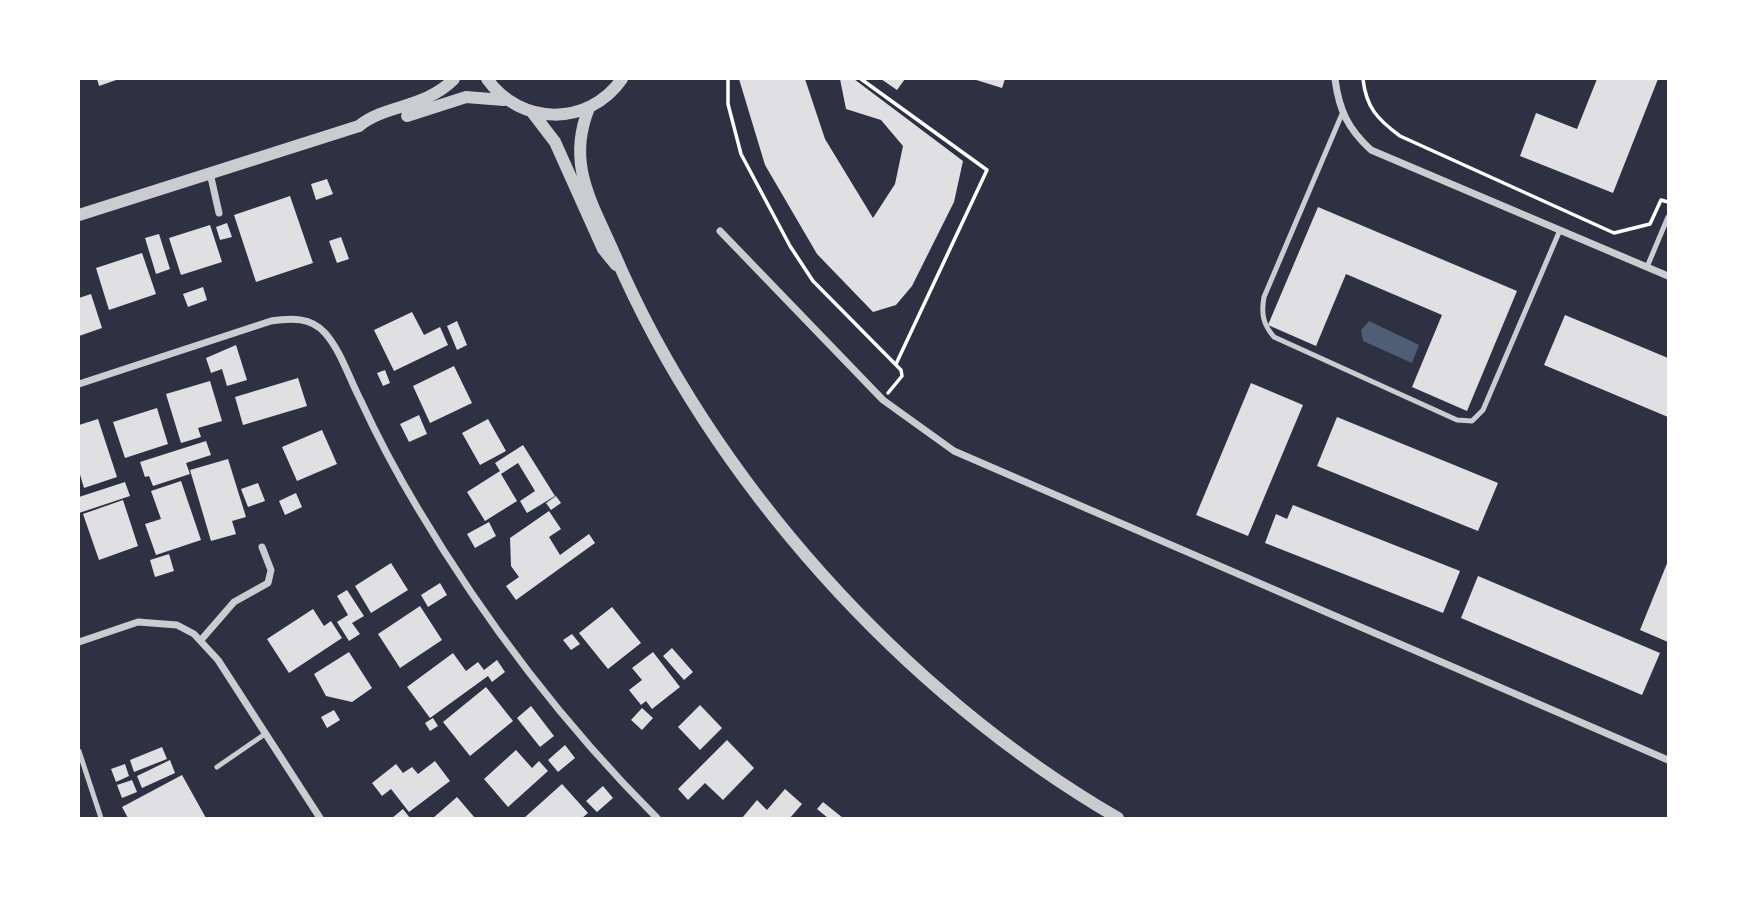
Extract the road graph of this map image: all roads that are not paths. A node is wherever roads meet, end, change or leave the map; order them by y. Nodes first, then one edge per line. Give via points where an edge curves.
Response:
1 (454, 79) edge
2 (487, 79) edge
3 (622, 79) edge
4 (1335, 79) edge
5 (509, 101) junction
6 (589, 108) junction
7 (532, 112) junction
8 (1342, 114) junction
9 (359, 127) junction
10 (210, 173) junction
11 (219, 213) dead end
12 (79, 215) edge
13 (1668, 217) edge
14 (1560, 230) junction
15 (720, 231) dead end
16 (619, 267) junction
17 (1647, 267) junction
18 (1668, 276) edge
19 (79, 384) edge
20 (262, 547) dead end
21 (201, 640) junction
22 (79, 642) edge
23 (265, 734) junction
24 (79, 751) edge
25 (1668, 760) edge
26 (217, 767) dead end
27 (101, 818) edge
28 (320, 818) edge
29 (657, 818) edge
30 (1118, 818) edge

1 - 9 street via 429,98
2 - 5 street
3 - 6 street
4 - 8 street
5 - 7 street
5 - 9 street via 466,97
6 - 7 street via 561,116
6 - 16 street via 580,134 578,163
7 - 16 street via 555,142 603,249
8 - 14 street via 1371,150
8 - 14 lane via 1264,297 1261,312 1275,337 1457,420 1472,421 1483,410
9 - 10 street
10 - 11 street
10 - 12 street
13 - 17 lane
14 - 17 street
15 - 25 street via 883,400 954,452
16 - 30 street via 657,345 699,414 823,573 967,712 1024,757
17 - 18 street
19 - 29 street via 271,321 307,321 323,331 335,345 417,507 506,644 593,751
20 - 21 street via 271,570 268,583 234,602
21 - 22 street via 177,625 158,621 138,622
21 - 23 street
23 - 26 lane
23 - 28 street
24 - 27 lane

